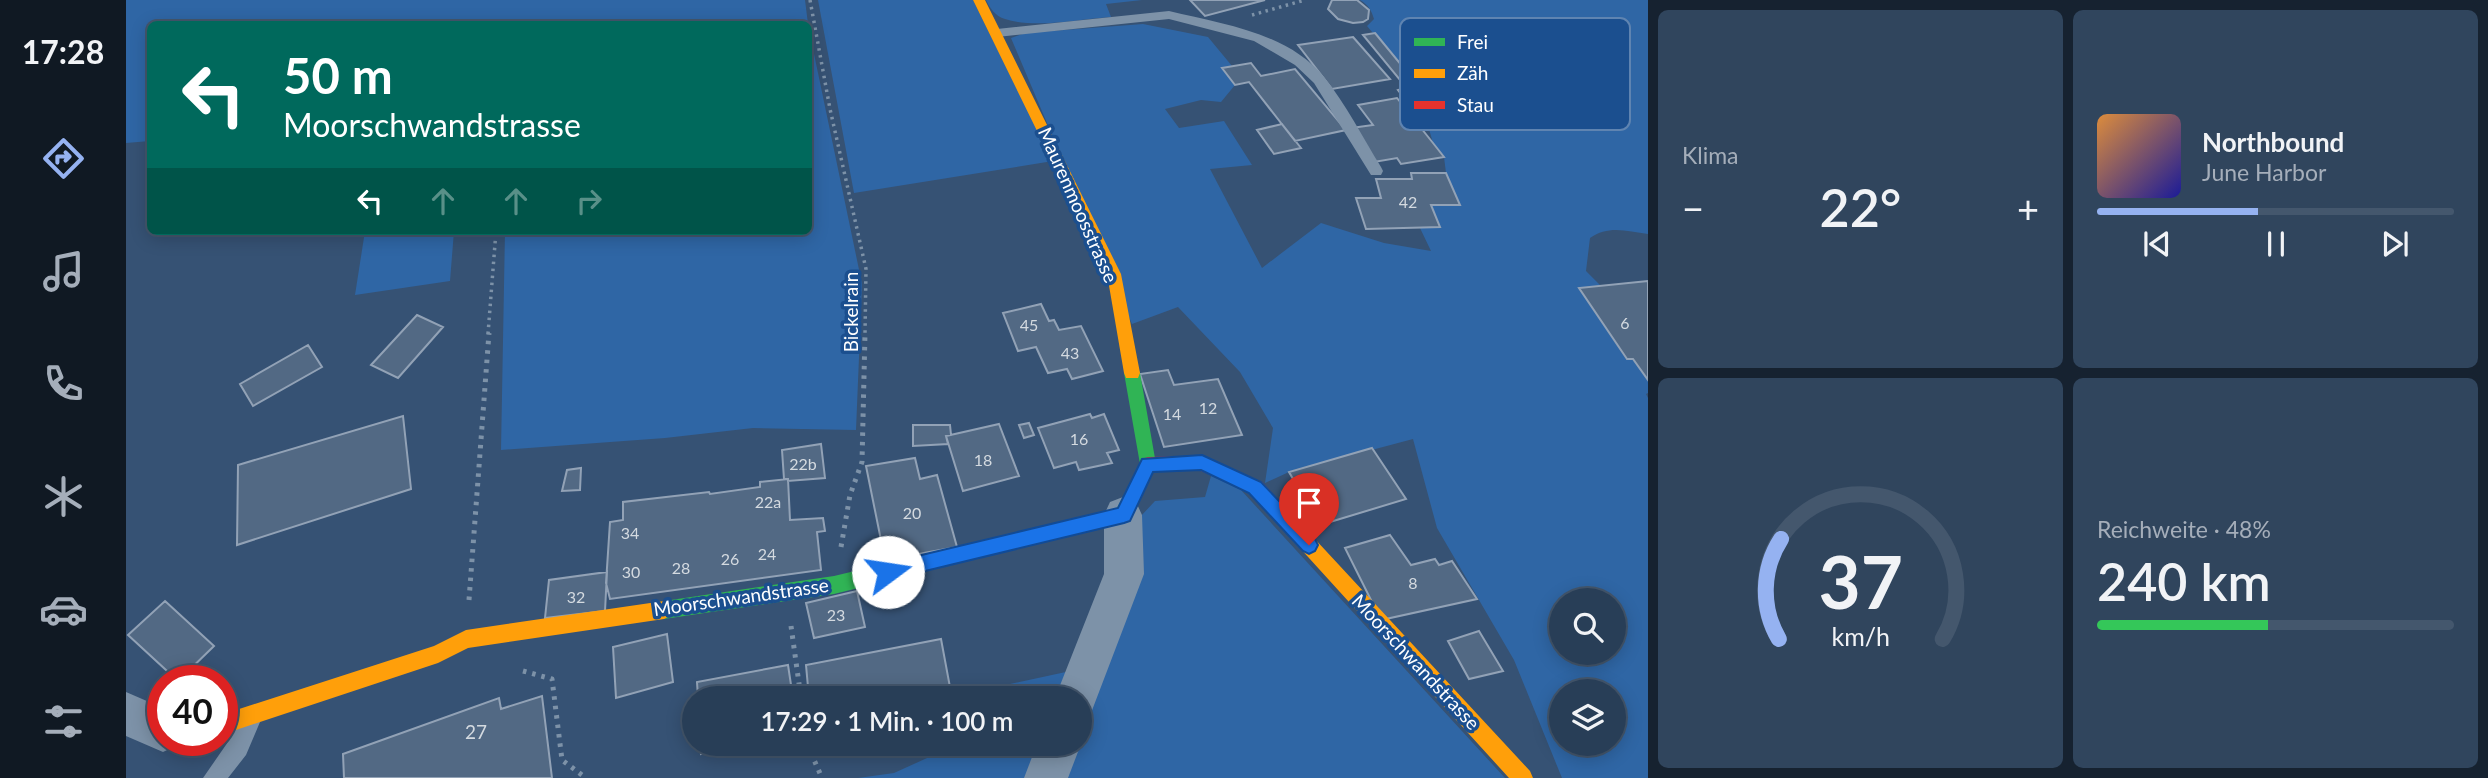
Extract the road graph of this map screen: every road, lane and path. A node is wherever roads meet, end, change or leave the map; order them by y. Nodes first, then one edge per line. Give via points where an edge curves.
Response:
1 (810, 0) edge
2 (979, 0) edge
3 (1305, 0) edge
4 (1212, 26) junction
5 (997, 33) junction
6 (1376, 171) dead end
7 (496, 235) edge
8 (1148, 464) junction
9 (1124, 515) junction
10 (834, 585) junction
11 (786, 592) junction
12 (466, 639) junction
13 (513, 672) dead end
14 (799, 686) edge
15 (1081, 686) edge
16 (126, 714) edge
17 (251, 715) junction
18 (238, 718) edge
19 (147, 723) edge
20 (812, 756) edge
21 (1054, 756) edge
22 (215, 778) edge
23 (586, 778) edge
24 (822, 778) edge
25 (1046, 778) edge
26 (1523, 778) edge

1 - 10 path, Bickelrain via 866,269 862,462 850,495
2 - 5 street, Maurenmoosstrasse
3 - 4 path
4 - 5 lane via 1168,15
4 - 6 lane via 1258,38 1300,62 1319,80
5 - 8 street, Maurenmoosstrasse via 1114,274
7 - 12 path
8 - 9 street
8 - 26 street, Moorschwandstrasse via 1202,463 1255,487
9 - 10 street, Moorschwandstrasse
9 - 15 street via 1124,574
10 - 11 street, Moorschwandstrasse
11 - 12 street, Moorschwandstrasse
11 - 14 path
12 - 17 street, Moorschwandstrasse via 438,654
13 - 23 path via 552,679 562,760
16 - 19 street
17 - 18 street, Moorschwandstrasse
17 - 22 lane via 238,747
20 - 24 path
21 - 25 street

